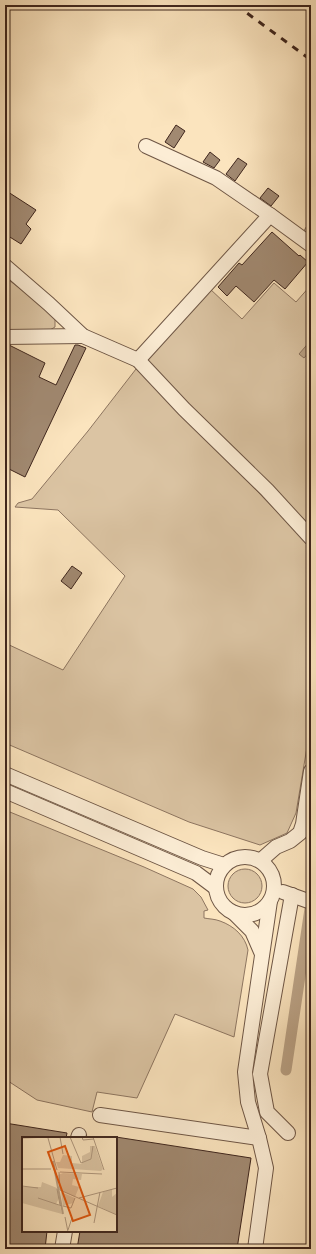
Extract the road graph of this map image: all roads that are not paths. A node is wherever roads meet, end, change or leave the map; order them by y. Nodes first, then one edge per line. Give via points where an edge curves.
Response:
1 (146, 146) dead end
2 (270, 215) junction
3 (311, 245) edge
4 (5, 266) edge
5 (83, 336) junction
6 (5, 337) edge
7 (138, 360) junction
8 (311, 538) edge
9 (311, 771) edge
10 (5, 774) edge
11 (5, 791) edge
12 (260, 861) junction
13 (224, 865) junction
14 (216, 888) junction
15 (272, 895) junction
16 (295, 896) junction
17 (311, 902) edge
18 (234, 913) junction
19 (262, 954) junction
20 (100, 1115) dead end
21 (288, 1133) dead end
22 (259, 1138) junction
23 (64, 1232) edge
24 (62, 1249) edge
25 (255, 1249) edge

1 - 2 street via 216,178
2 - 3 street
2 - 7 street
4 - 5 street
5 - 6 street
5 - 7 street
7 - 8 street
9 - 12 street via 300,833 276,847
10 - 13 street
11 - 14 street via 196,873
12 - 13 street via 251,857 241,857
12 - 15 street via 271,873 274,881
13 - 14 street via 216,880
14 - 18 street via 222,903
15 - 16 street
15 - 18 street via 265,907 258,912 242,915
15 - 19 street
16 - 17 street
16 - 21 street via 260,1074 267,1112
18 - 19 street via 252,931
19 - 22 street via 245,1072 248,1102
20 - 22 street
22 - 25 street via 266,1168
23 - 24 street

